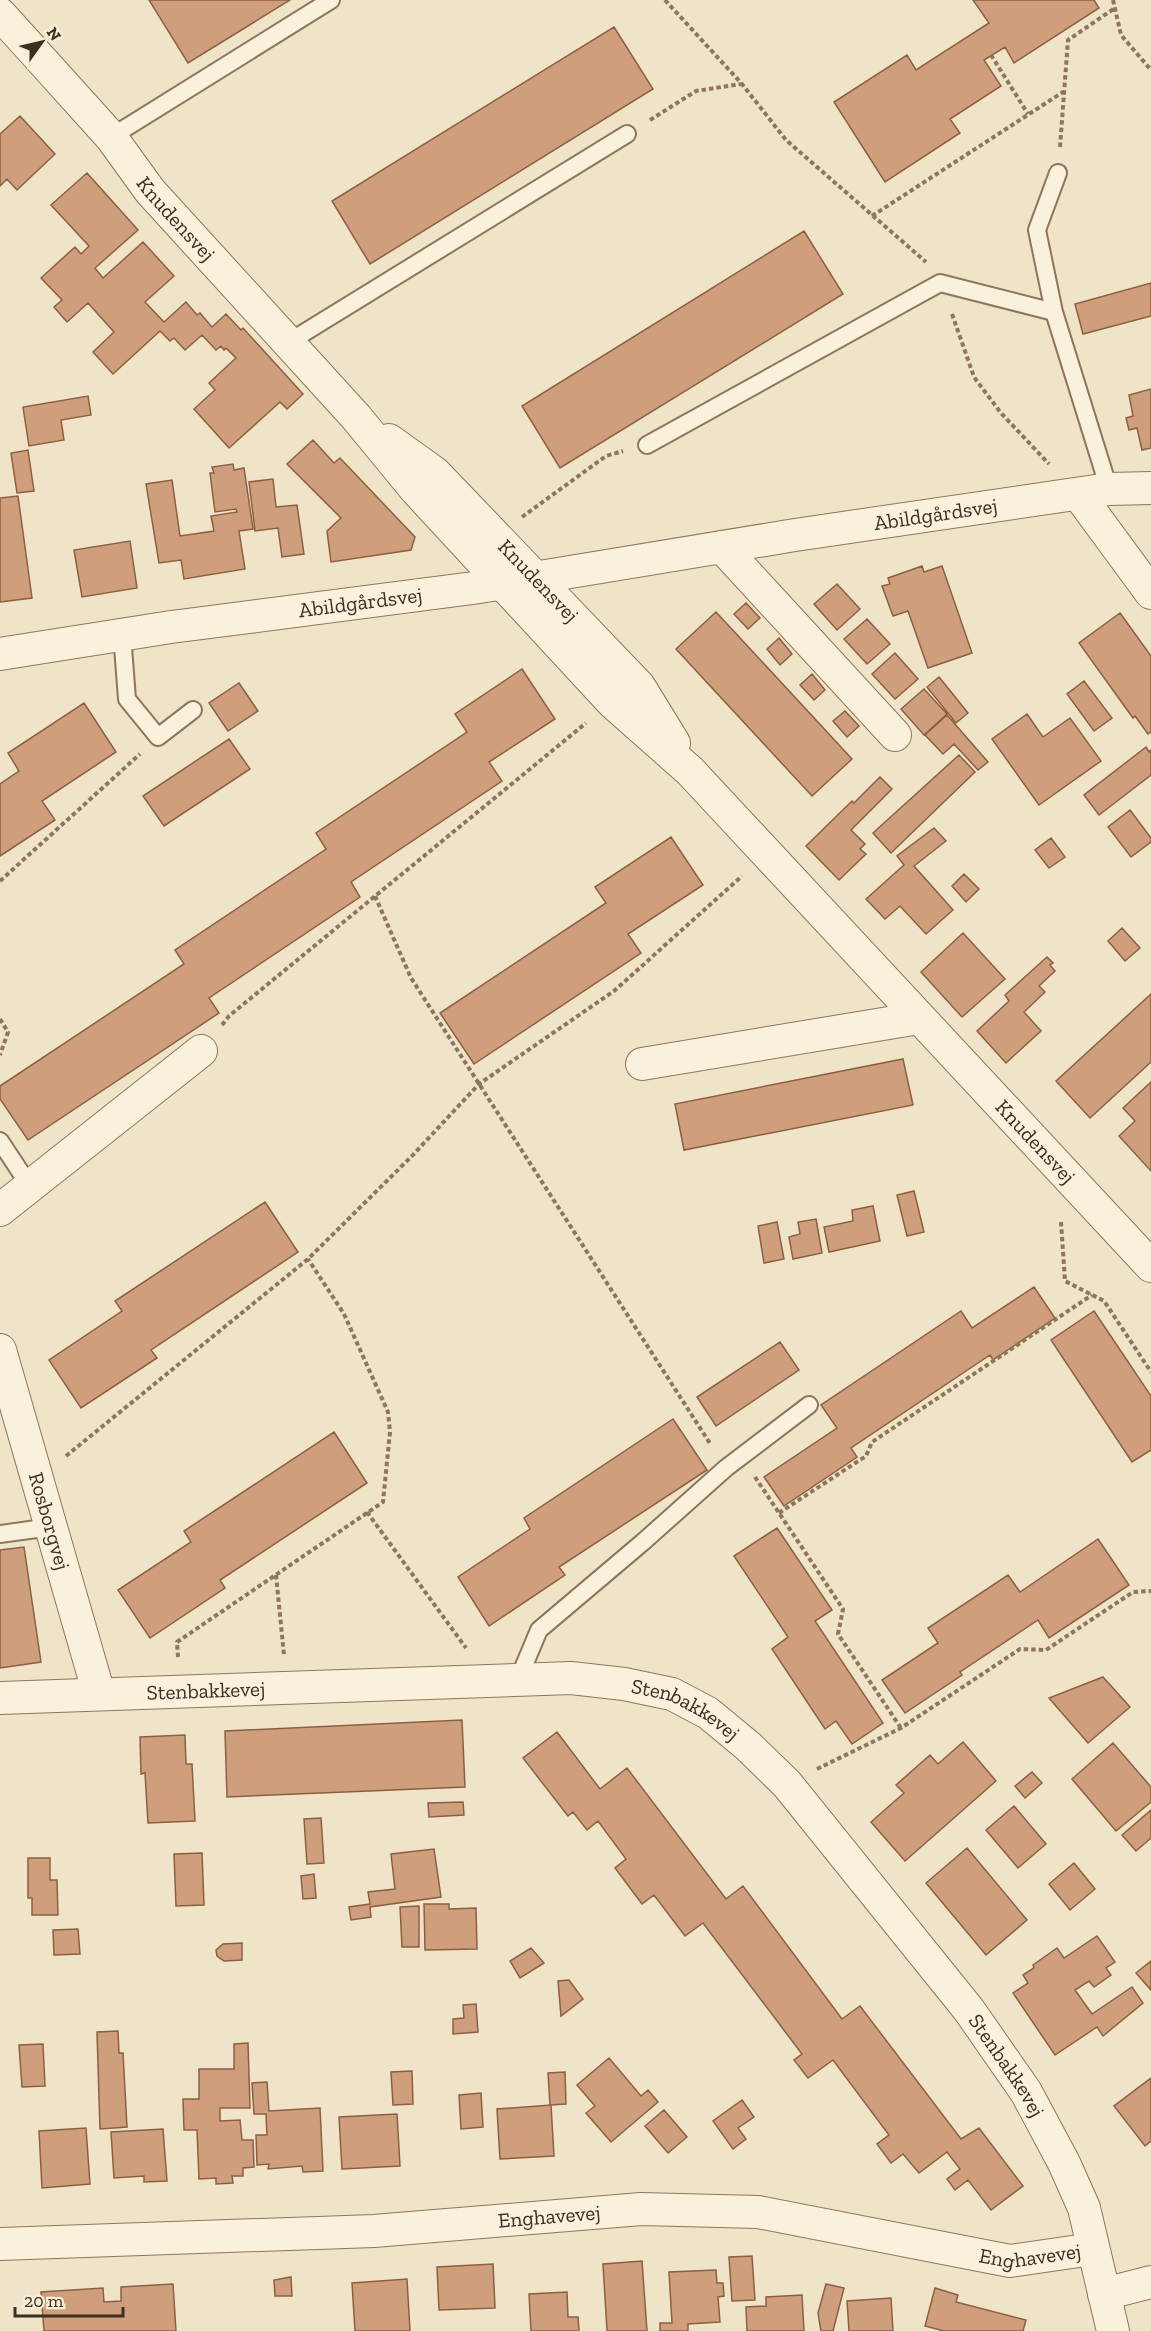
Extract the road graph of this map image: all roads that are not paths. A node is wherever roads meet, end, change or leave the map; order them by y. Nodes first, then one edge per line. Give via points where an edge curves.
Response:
1 (332, 0) edge
2 (0, 14) edge
3 (627, 134) road end
4 (111, 137) junction
5 (1058, 173) road end
6 (1054, 312) junction
7 (289, 342) junction
8 (356, 417) junction
9 (647, 445) road end
10 (1151, 488) edge
11 (1094, 492) junction
12 (722, 547) junction
13 (535, 578) junction
14 (502, 583) junction
15 (1151, 593) edge
16 (122, 634) junction
17 (0, 654) edge
18 (193, 710) dead end
19 (895, 735) dead end
20 (690, 771) junction
21 (919, 1018) junction
22 (201, 1051) road end
23 (642, 1064) dead end
24 (0, 1140) edge
25 (29, 1185) junction
26 (0, 1210) edge
27 (1151, 1266) edge
28 (0, 1350) edge
29 (809, 1405) dead end
30 (51, 1527) junction
31 (0, 1534) edge
32 (504, 1680) junction
33 (99, 1694) junction
34 (0, 1698) edge
35 (0, 2244) edge
36 (1093, 2249) junction
37 (1151, 2282) edge
38 (1104, 2294) junction
39 (1113, 2331) edge

1 - 4 lane
2 - 4 street, Knudensvej
3 - 7 lane
4 - 7 street, Knudensvej via 150,190
5 - 6 lane via 1036,230
6 - 9 lane via 940,283
6 - 11 lane
7 - 8 street, Knudensvej
8 - 13 street, Knudensvej via 435,473
8 - 14 street, Knudensvej via 416,490
10 - 11 street, Abildgårdsvej
11 - 12 street, Abildgårdsvej
11 - 15 street
12 - 13 street, Abildgårdsvej
12 - 19 street
13 - 14 street, Abildgårdsvej
13 - 20 street, Knudensvej via 639,686
14 - 16 street, Abildgårdsvej
14 - 20 street, Knudensvej via 612,702
16 - 17 street, Abildgårdsvej
16 - 18 lane via 127,699 158,737
20 - 21 street, Knudensvej
21 - 23 street
21 - 27 street, Knudensvej
22 - 25 street
24 - 25 lane
25 - 26 street
28 - 30 street, Rosborgvej
29 - 32 lane via 726,1468 539,1630
30 - 31 lane
30 - 33 street, Rosborgvej
32 - 33 street, Stenbakkevej
32 - 36 street, Stenbakkevej via 571,1678 672,1694 708,1713 748,1746 787,1784 969,2010 1026,2092 1084,2208
33 - 34 street, Stenbakkevej
35 - 36 street, Enghavevej via 374,2231 641,2209 758,2212 1010,2261
36 - 38 street, Stenbakkevej
37 - 38 street
38 - 39 street, Stenbakkevej

